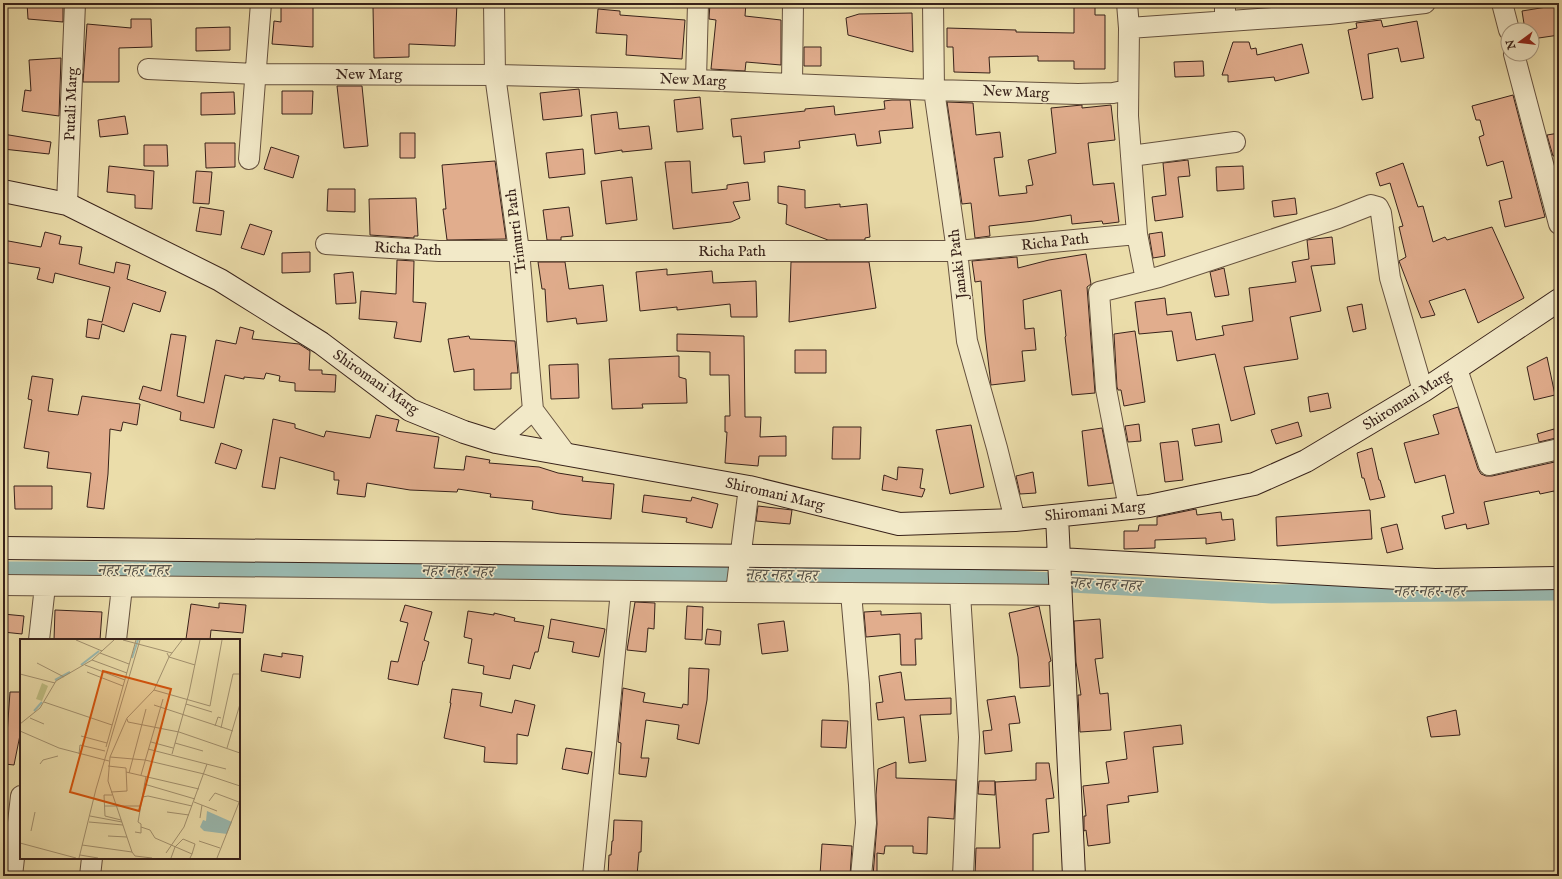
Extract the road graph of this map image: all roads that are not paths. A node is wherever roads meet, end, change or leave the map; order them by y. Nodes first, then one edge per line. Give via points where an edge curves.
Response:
1 (75, 3) edge
2 (261, 3) edge
3 (494, 3) edge
4 (698, 3) edge
5 (793, 3) edge
6 (933, 3) edge
7 (1127, 3) edge
8 (1425, 3) edge
9 (1502, 3) edge
10 (1393, 5) edge
11 (1225, 12) edge
12 (1507, 22) edge
13 (1129, 28) junction
14 (1516, 62) edge
15 (148, 69) dead end
16 (257, 74) junction
17 (495, 75) junction
18 (696, 80) junction
19 (792, 83) junction
20 (934, 90) junction
21 (1128, 90) junction
22 (1235, 142) dead end
23 (1131, 156) junction
24 (249, 159) dead end
25 (3, 190) edge
26 (67, 204) junction
27 (1559, 224) edge
28 (1137, 234) junction
29 (326, 244) dead end
30 (519, 251) junction
31 (957, 251) junction
32 (1146, 280) junction
33 (1559, 300) edge
34 (1457, 369) junction
35 (1424, 391) junction
36 (533, 410) junction
37 (496, 442) junction
38 (1559, 449) edge
39 (566, 454) junction
40 (749, 487) junction
41 (1129, 508) junction
42 (1057, 516) junction
43 (1015, 520) junction
44 (3, 548) edge
45 (741, 556) junction
46 (1559, 578) edge
47 (1060, 579) junction
48 (3, 585) edge
49 (45, 586) junction
50 (122, 587) junction
51 (621, 591) junction
52 (736, 592) junction
53 (851, 593) junction
54 (960, 594) junction
55 (39, 639) edge
56 (116, 639) edge
57 (20, 805) edge
58 (92, 859) edge
59 (12, 876) edge
60 (90, 876) edge
61 (593, 876) edge
62 (861, 876) edge
63 (963, 876) edge
64 (1074, 876) edge

1 - 26 street, Putali Marg
2 - 16 street
3 - 17 street, Trimurti Path
4 - 18 street
5 - 19 street
6 - 20 street, Janaki Path
7 - 13 street
8 - 10 street
9 - 12 street
10 - 11 street via 1329,14
11 - 13 street
13 - 21 street
14 - 27 street
15 - 16 street, New Marg
16 - 17 street, New Marg
16 - 24 street
17 - 18 street, New Marg
17 - 30 street, Trimurti Path
18 - 19 street, New Marg
19 - 20 street, New Marg
20 - 21 street, New Marg via 1078,94
20 - 31 street, Janaki Path
21 - 23 street
22 - 23 street
23 - 28 street
25 - 26 street, Shiromani Marg
26 - 37 street, Shiromani Marg via 220,280 321,343 410,410
28 - 31 street, Richa Path
28 - 32 street
29 - 30 street, Richa Path via 439,251
30 - 31 street, Richa Path
30 - 36 street, Trimurti Path
31 - 43 street, Janaki Path via 967,341
32 - 35 street via 1324,223 1371,205 1378,207 1390,278
32 - 41 street via 1099,292 1106,388
33 - 34 street, Shiromani Marg
34 - 35 street, Shiromani Marg
34 - 38 street via 1489,465
35 - 41 street, Shiromani Marg via 1306,461 1254,484
36 - 37 street
36 - 39 street
37 - 39 street, Shiromani Marg
39 - 40 street, Shiromani Marg
40 - 43 street, Shiromani Marg via 899,524
40 - 45 street
41 - 42 street, Shiromani Marg
42 - 43 street, Shiromani Marg
42 - 47 street
44 - 45 street
45 - 47 street
45 - 52 street
46 - 47 street
47 - 54 street
47 - 64 street
48 - 49 street
49 - 50 street
49 - 55 street
50 - 51 street
50 - 56 street
51 - 52 street
51 - 61 street
52 - 53 street
53 - 54 street
53 - 62 street via 866,823
54 - 63 street via 969,737
57 - 59 street
58 - 60 street

